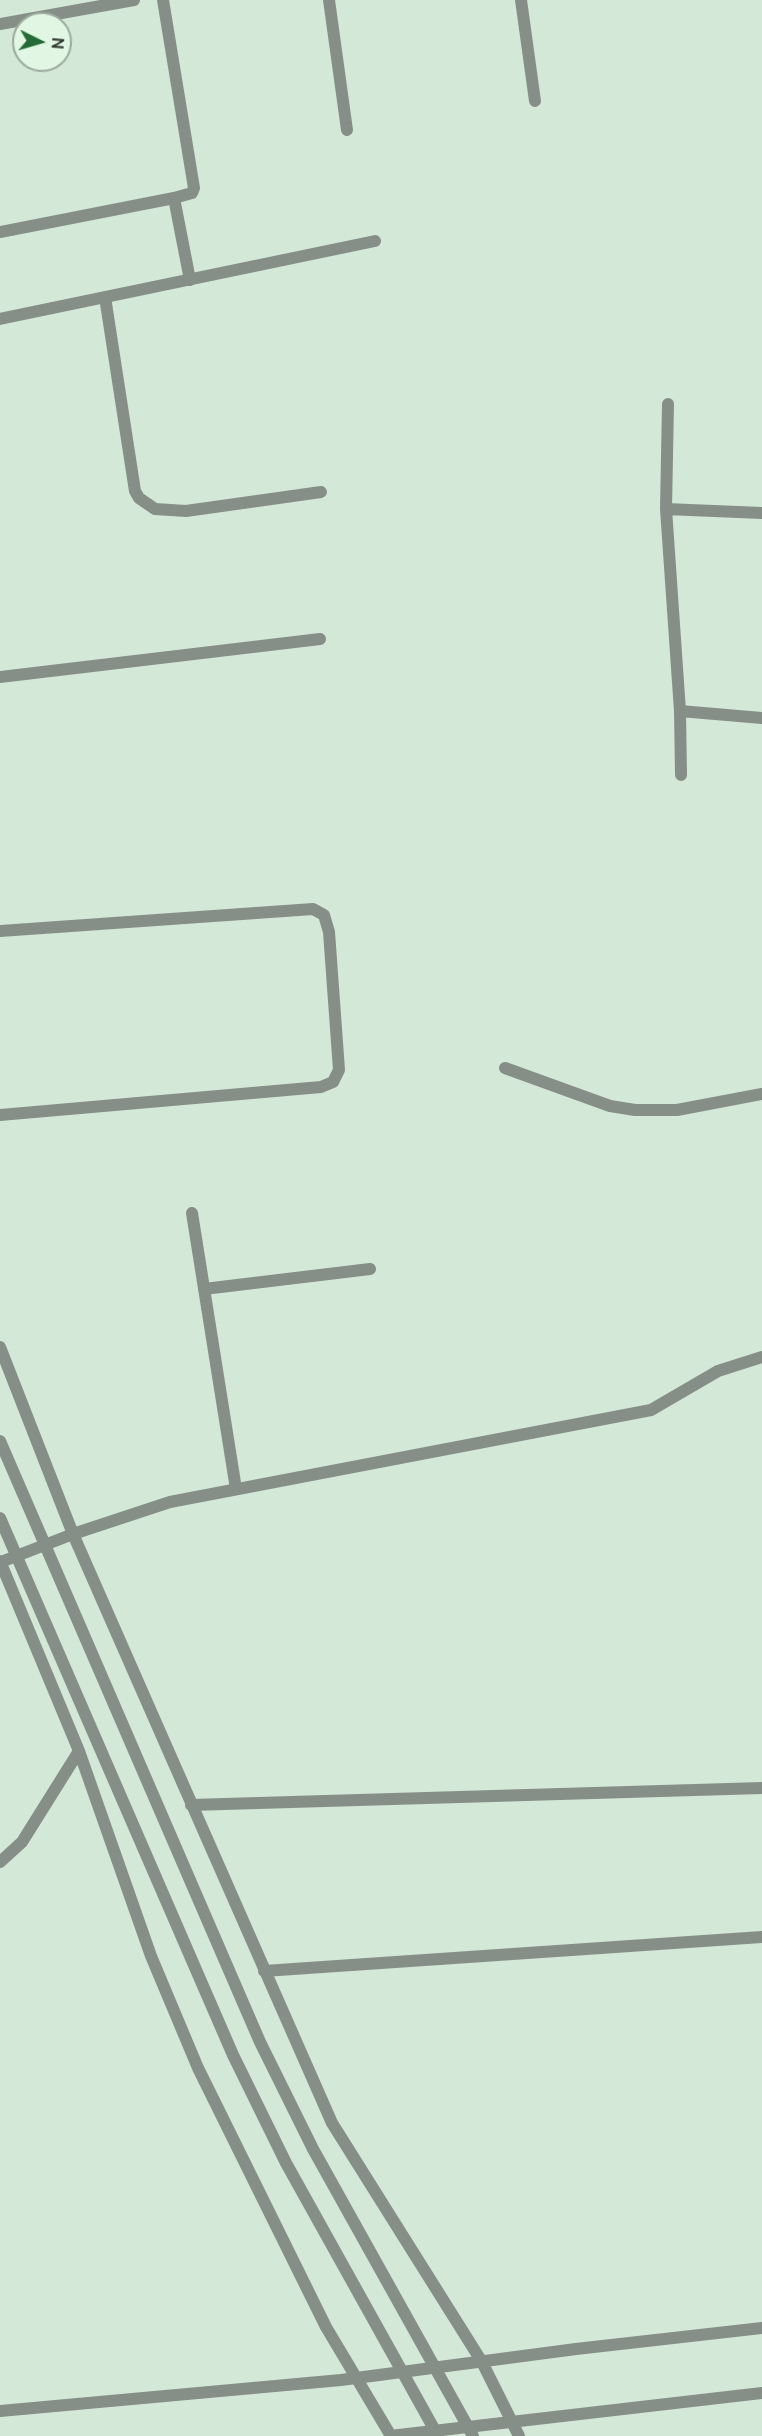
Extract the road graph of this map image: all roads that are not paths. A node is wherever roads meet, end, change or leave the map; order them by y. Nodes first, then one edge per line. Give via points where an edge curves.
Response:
1 (134, 0) edge
2 (164, 0) edge
3 (329, 0) edge
4 (521, 0) edge
5 (0, 24) edge
6 (535, 101) dead end
7 (347, 130) dead end
8 (174, 198) junction
9 (0, 232) edge
10 (375, 241) dead end
11 (190, 280) junction
12 (105, 297) junction
13 (0, 319) edge
14 (668, 404) dead end
15 (321, 492) dead end
16 (666, 509) junction
17 (762, 513) edge
18 (320, 639) dead end
19 (0, 676) edge
20 (680, 711) junction
21 (762, 717) edge
22 (681, 775) dead end
23 (0, 931) edge
24 (505, 1068) dead end
25 (762, 1094) edge
26 (0, 1115) edge
27 (192, 1213) dead end
28 (370, 1269) dead end
29 (204, 1288) junction
30 (0, 1347) edge
31 (762, 1356) edge
32 (0, 1441) edge
33 (236, 1489) junction
34 (0, 1518) edge
35 (73, 1534) junction
36 (0, 1562) edge
37 (79, 1751) junction
38 (762, 1788) edge
39 (191, 1805) junction
40 (0, 1862) edge
41 (762, 1937) edge
42 (264, 1971) junction
43 (762, 2328) edge
44 (482, 2362) junction
45 (358, 2379) junction
46 (762, 2393) edge
47 (0, 2411) edge
48 (511, 2421) junction
49 (391, 2436) edge
50 (438, 2436) edge
51 (473, 2436) edge
52 (519, 2436) edge

1 - 5 street
2 - 8 street via 194,188 189,195
3 - 7 street
4 - 6 street
8 - 9 street
8 - 11 street
10 - 11 street
11 - 12 street
12 - 13 street
12 - 15 street via 139,498 155,509 186,511
14 - 16 street
16 - 17 street
16 - 20 street
18 - 19 street
20 - 21 street
20 - 22 street
23 - 26 street via 313,909 324,915 329,932 339,1070 333,1082 321,1088
24 - 25 street via 610,1106 635,1110 677,1110
27 - 29 street
28 - 29 street
29 - 33 street
30 - 35 street
31 - 33 street via 718,1371 651,1410
32 - 51 street, bridge via 260,2042 313,2149
33 - 35 street via 170,1502
34 - 50 street, bridge via 233,2055 286,2163
35 - 36 street
35 - 39 street
36 - 37 street
37 - 40 street via 22,1842
37 - 45 street via 151,1956 198,2067 326,2328
38 - 39 street
39 - 42 street
41 - 42 street
42 - 44 street via 333,2123
43 - 44 street
44 - 45 street
44 - 48 street
45 - 47 street
45 - 49 street
46 - 48 street
48 - 49 street
48 - 52 street

